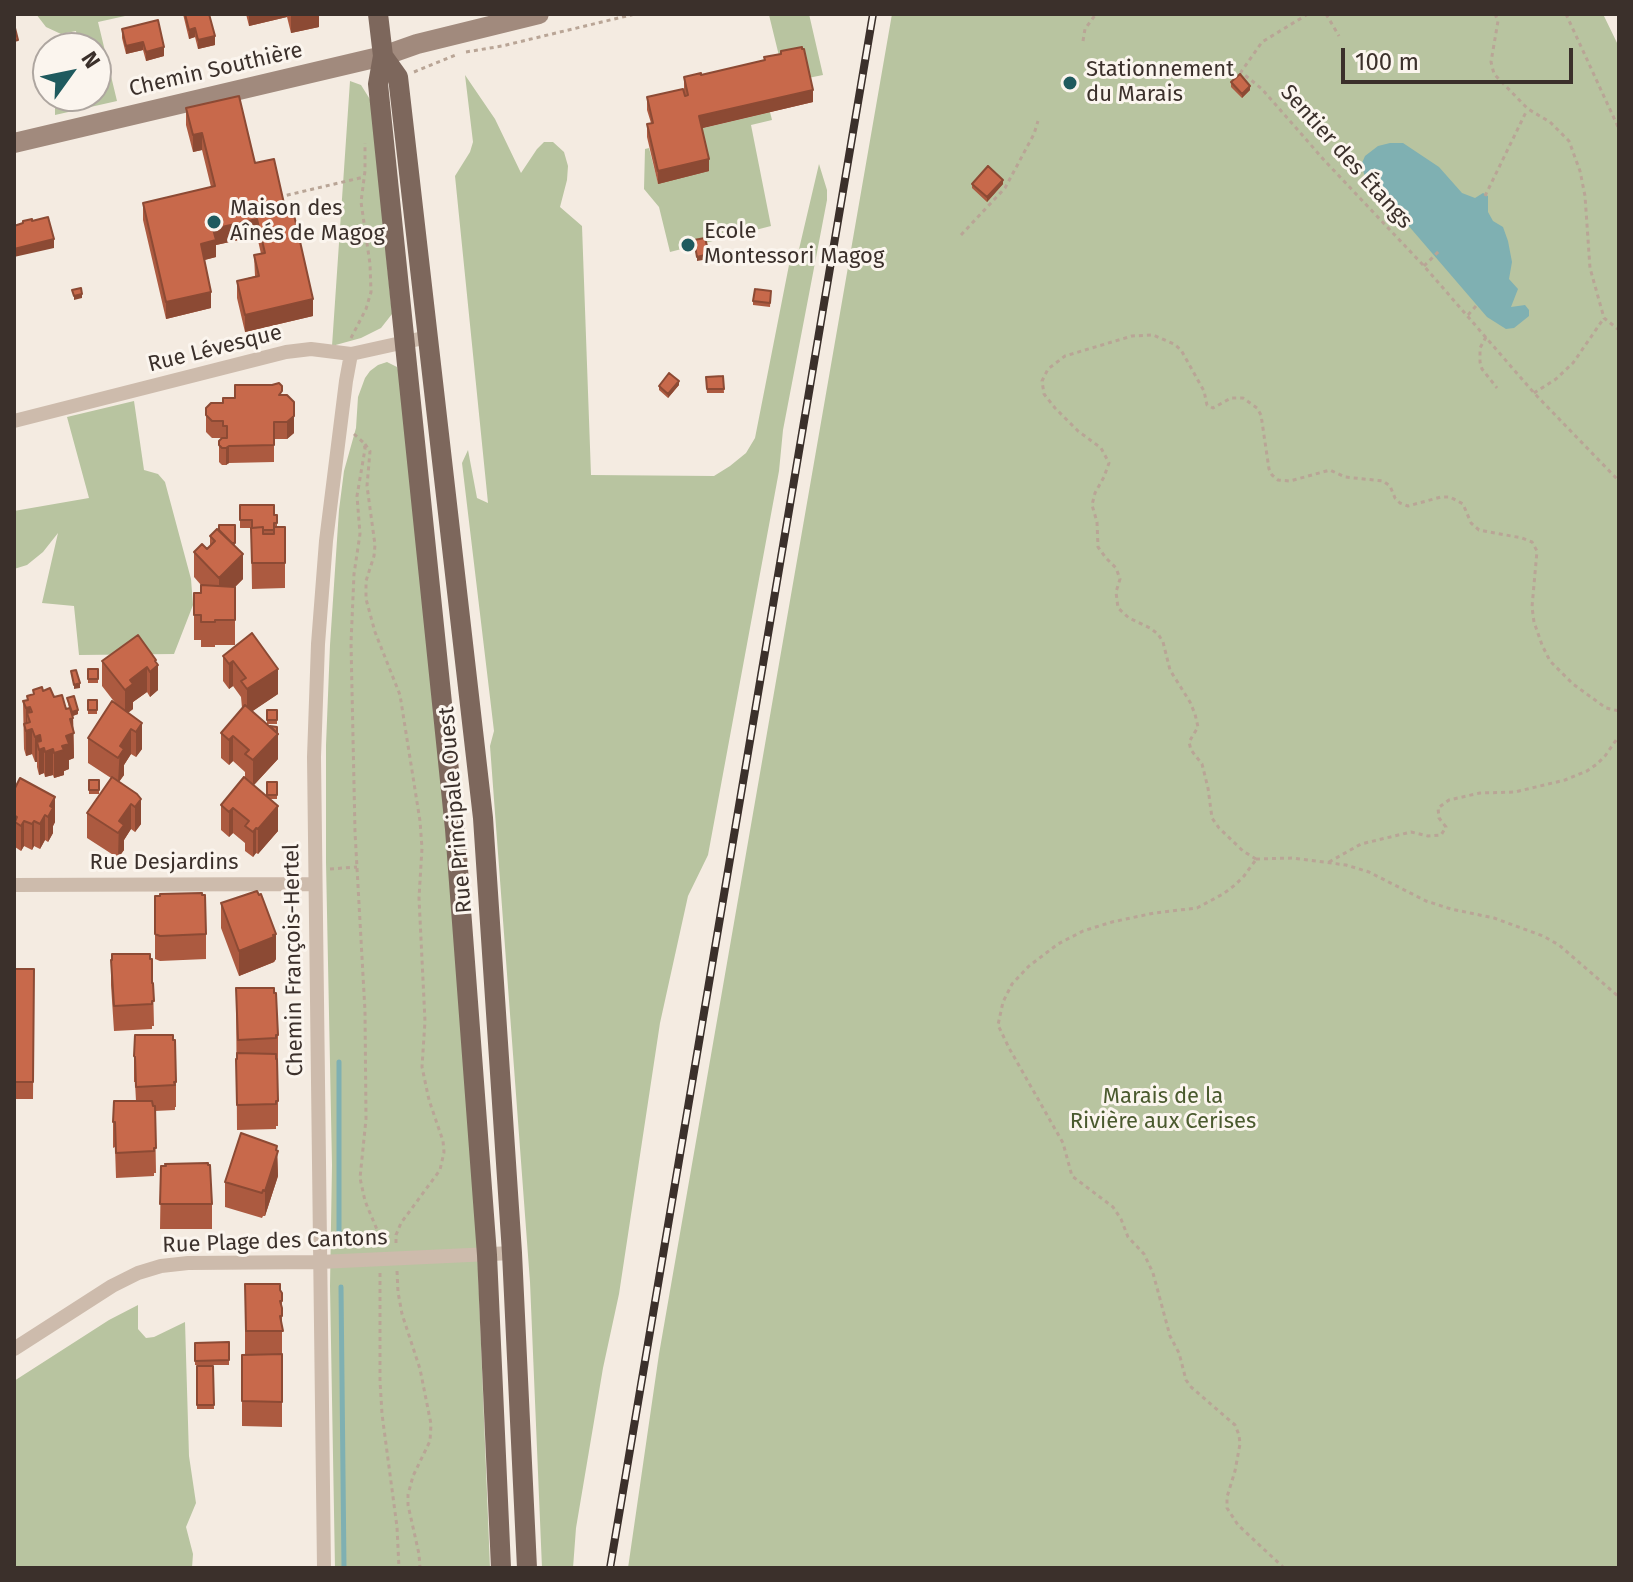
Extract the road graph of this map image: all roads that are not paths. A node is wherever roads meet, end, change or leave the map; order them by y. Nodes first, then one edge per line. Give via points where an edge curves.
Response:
1 (378, 14) edge
2 (539, 14) edge
3 (383, 56) junction
4 (14, 143) edge
5 (428, 337) junction
6 (406, 341) junction
7 (351, 354) junction
8 (14, 421) edge
9 (315, 884) junction
10 (14, 885) edge
11 (512, 1253) junction
12 (487, 1255) junction
13 (320, 1262) junction
14 (14, 1349) edge
15 (324, 1568) edge
16 (501, 1568) edge
17 (527, 1568) edge

1 - 3 main road, Rue Principale Ouest
2 - 3 street, Chemin Southière
3 - 4 street, Chemin Southière
3 - 5 main road, Rue Principale Ouest via 398,77
3 - 6 main road, Rue Principale Ouest via 378,84
5 - 6 street, Rue Lévesque
5 - 11 main road, Rue Principale Ouest via 483,818
6 - 7 street, Rue Lévesque
6 - 12 main road, Rue Principale Ouest via 455,829
7 - 8 street, Rue Lévesque via 286,352
7 - 9 street, Chemin François-Hertel via 320,611
9 - 10 street, Rue Desjardins
9 - 13 street, Chemin François-Hertel
11 - 12 street, Rue Plage des Cantons
11 - 17 main road, Rue Principale Ouest
12 - 13 street, Rue Plage des Cantons
12 - 16 main road, Rue Principale Ouest
13 - 14 street, Rue Plage des Cantons via 161,1266 112,1286
13 - 15 street, Chemin François-Hertel

